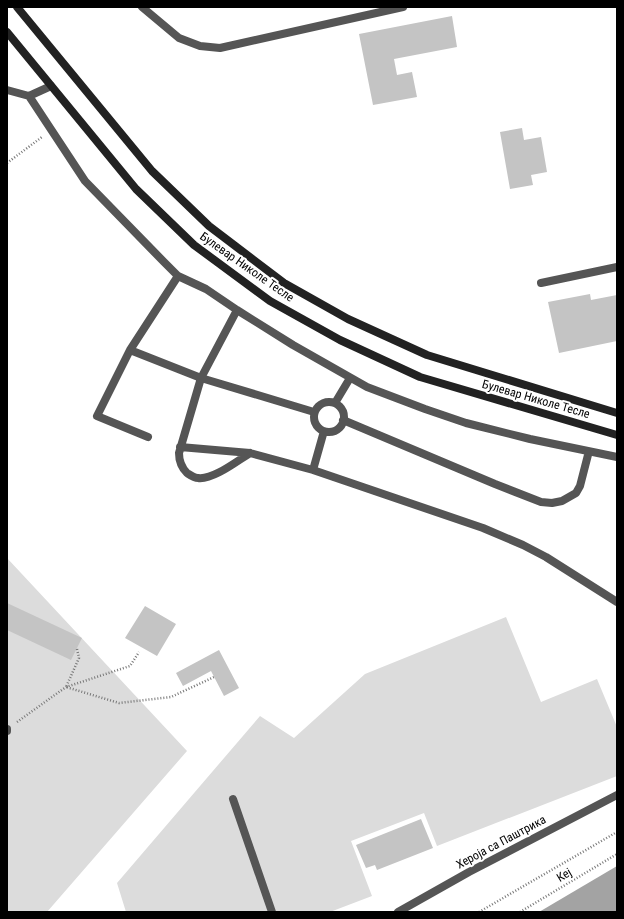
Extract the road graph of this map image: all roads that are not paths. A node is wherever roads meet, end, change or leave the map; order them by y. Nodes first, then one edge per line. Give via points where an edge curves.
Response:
1 (17, 7) edge
2 (142, 7) edge
3 (403, 7) edge
4 (7, 32) edge
5 (50, 86) junction
6 (7, 90) edge
7 (29, 96) junction
8 (617, 267) edge
9 (178, 276) junction
10 (542, 283) dead end
11 (237, 310) junction
12 (130, 350) junction
13 (201, 378) junction
14 (350, 378) junction
15 (335, 403) junction
16 (314, 412) junction
17 (617, 413) edge
18 (343, 420) junction
19 (324, 431) junction
20 (617, 435) edge
21 (148, 437) dead end
22 (180, 448) junction
23 (590, 451) junction
24 (250, 453) junction
25 (617, 457) edge
26 (313, 470) junction
27 (617, 602) edge
28 (617, 795) edge
29 (233, 798) dead end
30 (272, 912) edge
31 (398, 912) edge

1 - 17 main road, Булевар Николе Тесле via 152,171 209,226 284,283 348,319 427,355
2 - 3 street via 179,38 200,46 220,48
4 - 5 main road, Булевар Николе Тесле
5 - 7 street
5 - 20 main road, Булевар Николе Тесле via 136,189 194,245 270,301 340,340 420,377
6 - 7 street
7 - 9 street via 85,180
8 - 10 street
9 - 11 street via 206,289
9 - 12 street
11 - 13 street
11 - 14 street
12 - 13 street
12 - 21 street via 97,416
13 - 16 street
13 - 22 street
14 - 15 street
14 - 23 street via 384,394 466,423
15 - 16 street via 331,401 321,404
15 - 18 street via 343,410
16 - 19 street via 316,426
18 - 19 street via 334,431
18 - 23 street via 541,502 562,501 576,493
19 - 26 street
22 - 24 street
22 - 24 street via 178,454 183,468 194,478 199,479 223,470
23 - 25 street
24 - 26 street
26 - 27 street via 502,535 546,557
28 - 31 street, Хероја са Паштрика
29 - 30 street

